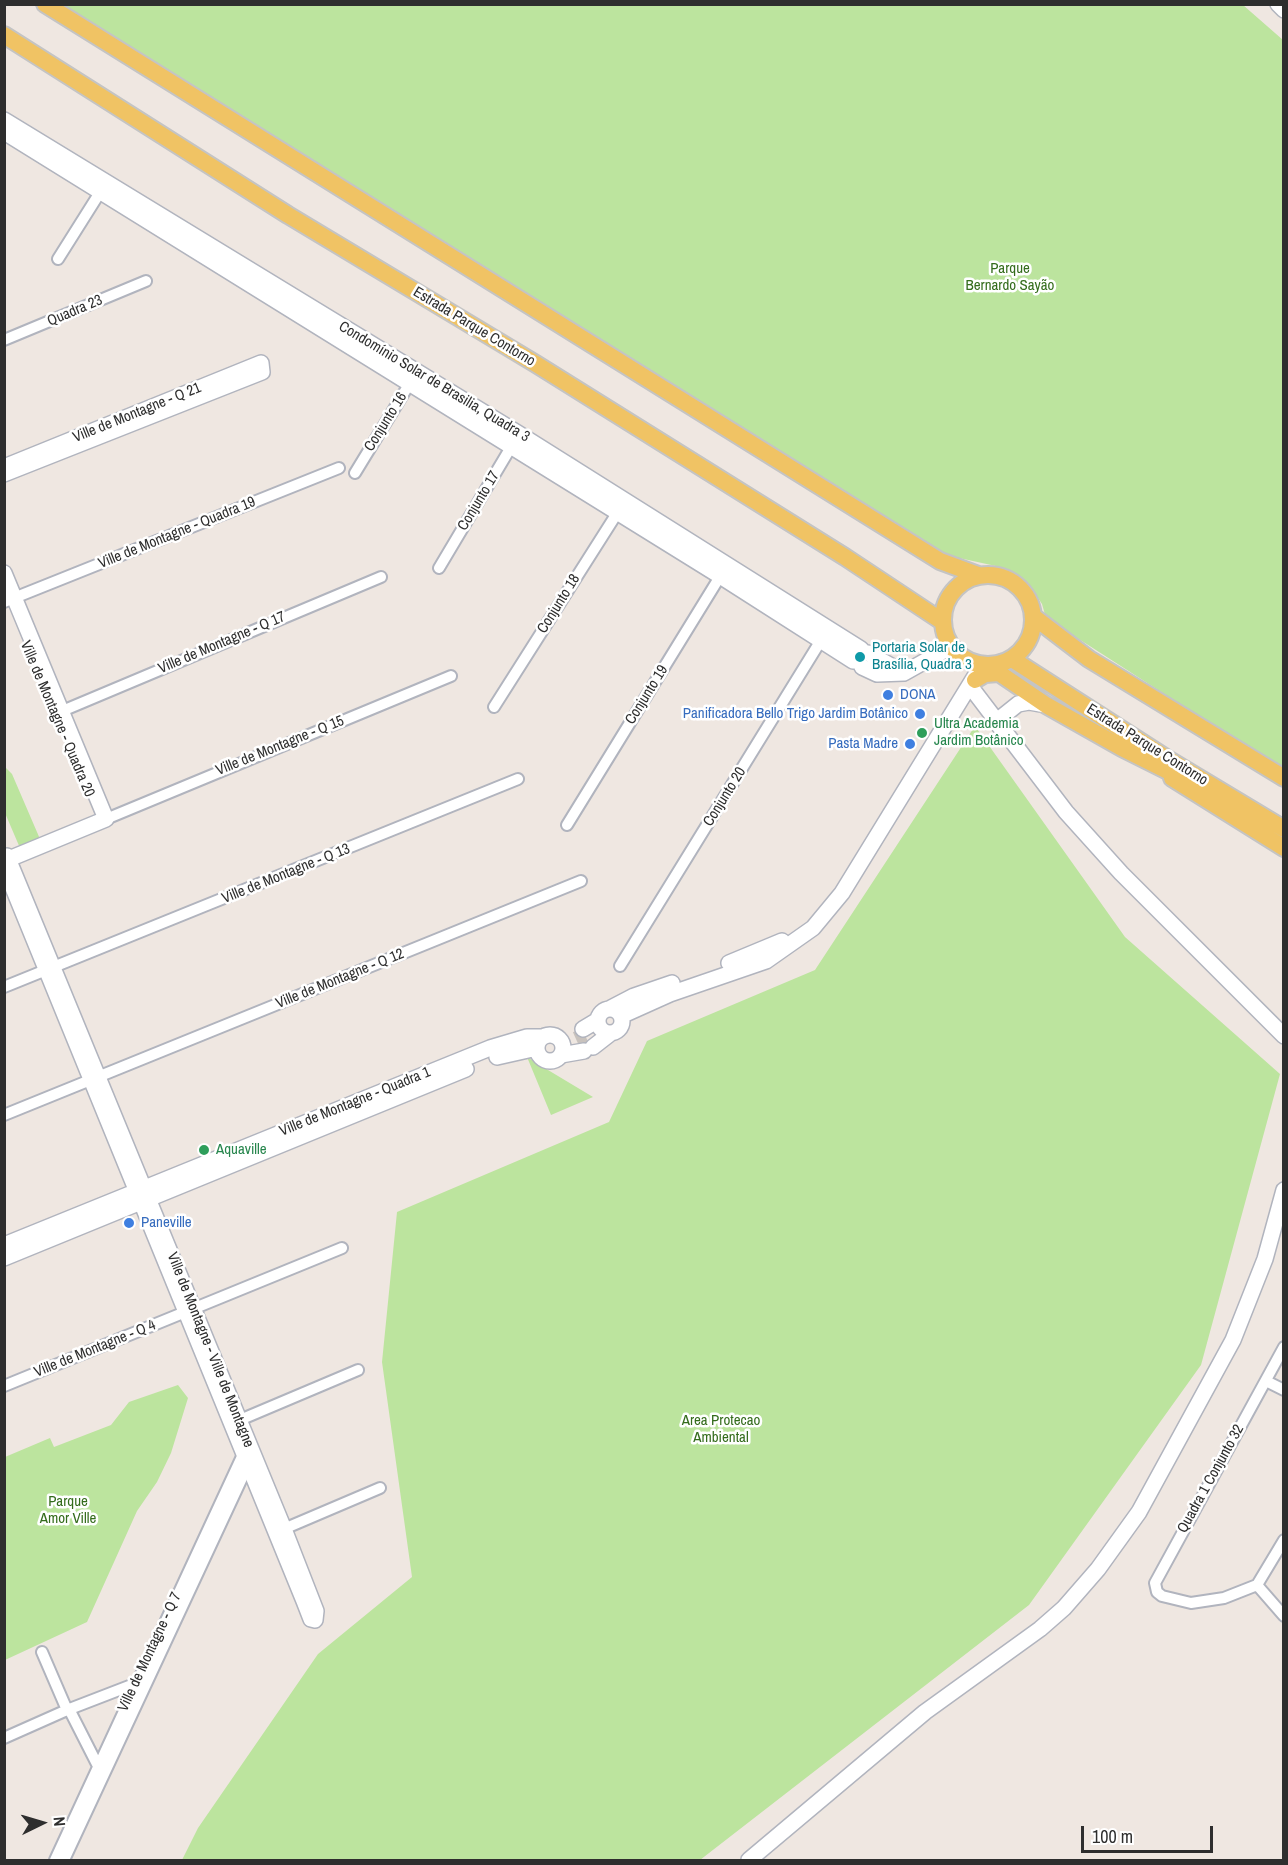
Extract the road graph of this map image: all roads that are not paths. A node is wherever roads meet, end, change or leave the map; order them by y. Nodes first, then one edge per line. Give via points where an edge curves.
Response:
1 (45, 4) edge
2 (1278, 4) edge
3 (1284, 10) edge
4 (4, 35) edge
5 (4, 120) edge
6 (4, 132) edge
7 (103, 188) junction
8 (58, 259) dead end
9 (146, 281) dead end
10 (4, 340) edge
11 (413, 377) junction
12 (515, 440) junction
13 (4, 467) edge
14 (339, 468) dead end
15 (355, 472) dead end
16 (4, 474) edge
17 (621, 506) junction
18 (439, 568) dead end
19 (724, 570) junction
20 (4, 573) edge
21 (978, 575) junction
22 (381, 577) dead end
23 (8, 599) edge
24 (1034, 617) junction
25 (943, 622) junction
26 (824, 634) junction
27 (951, 646) junction
28 (1012, 659) junction
29 (451, 676) dead end
30 (976, 677) junction
31 (1046, 705) junction
32 (494, 707) dead end
33 (59, 712) junction
34 (1000, 727) junction
35 (1149, 763) junction
36 (1284, 778) edge
37 (518, 780) dead end
38 (1223, 792) junction
39 (103, 817) junction
40 (567, 825) dead end
41 (1284, 829) edge
42 (1284, 848) edge
43 (6, 860) edge
44 (580, 881) dead end
45 (620, 966) dead end
46 (50, 969) junction
47 (4, 987) edge
48 (616, 1012) junction
49 (602, 1026) junction
50 (1284, 1036) edge
51 (575, 1041) junction
52 (540, 1043) junction
53 (95, 1079) junction
54 (4, 1116) edge
55 (1284, 1190) edge
56 (143, 1194) junction
57 (342, 1248) dead end
58 (7, 1251) edge
59 (190, 1310) junction
60 (1284, 1347) edge
61 (1279, 1368) edge
62 (358, 1370) dead end
63 (1266, 1381) junction
64 (4, 1386) edge
65 (1284, 1390) edge
66 (235, 1422) junction
67 (248, 1454) junction
68 (380, 1488) dead end
69 (280, 1531) junction
70 (1284, 1540) edge
71 (1257, 1585) junction
72 (314, 1615) dead end
73 (1284, 1616) edge
74 (42, 1652) dead end
75 (147, 1681) junction
76 (135, 1683) junction
77 (68, 1709) junction
78 (4, 1738) edge
79 (100, 1771) junction
80 (55, 1860) edge
81 (64, 1860) edge
82 (749, 1860) edge

1 - 21 main road via 940,561
2 - 3 street
4 - 25 main road, Estrada Parque Contorno via 288,215 845,556
5 - 7 street, Condomínio Solar de Brasilia, Quadra 3
6 - 7 street, Condomínio Solar de Brasilia, Quadra 3
7 - 8 street
7 - 11 street, Condomínio Solar de Brasilia, Quadra 3
9 - 10 street, Quadra 23
11 - 12 street, Condomínio Solar de Brasilia, Quadra 3
11 - 15 street, Conjunto 16
12 - 17 street, Condomínio Solar de Brasilia, Quadra 3
12 - 18 street, Conjunto 17
13 - 16 street, Ville de Montagne - Q 21 via 261,363 263,371
14 - 23 street, Ville de Montagne - Quadra 19
17 - 19 street, Condomínio Solar de Brasilia, Quadra 3
17 - 32 street, Conjunto 18
19 - 26 street, Condomínio Solar de Brasilia, Quadra 3
19 - 40 street, Conjunto 19
20 - 23 street, Ville de Montagne - Quadra 20
21 - 24 main road via 1000,575 1017,584 1029,598
21 - 25 main road via 953,591 945,605
22 - 33 street, Ville de Montagne - Q 17
23 - 33 street, Ville de Montagne - Quadra 20
24 - 28 main road via 1029,641
24 - 36 main road via 1089,659
25 - 27 main road
26 - 27 street, Condomínio Solar de Brasilia, Quadra 3 via 861,658 877,674 904,673
26 - 45 street, Conjunto 20
27 - 30 main road
28 - 30 main road
28 - 38 main road, Estrada Parque Contorno
29 - 39 street, Ville de Montagne - Q 15
30 - 31 main road via 999,673
30 - 34 street
30 - 48 street via 853,873 822,908 780,943 634,996
31 - 34 street via 1018,704 1003,716
31 - 35 main road
33 - 39 street, Ville de Montagne - Quadra 20
34 - 50 street via 1120,873
35 - 38 main road via 1181,779
35 - 42 main road
37 - 46 street, Ville de Montagne - Q 13
38 - 41 main road, Estrada Parque Contorno
39 - 43 street, Ville de Montagne - Quadra 20
43 - 46 street, Ville de Montagne - Ville de Montagne
44 - 53 street, Ville de Montagne - Q 12
46 - 47 street, Ville de Montagne - Q 13
46 - 53 street, Ville de Montagne - Ville de Montagne
48 - 49 street via 601,1013
48 - 49 street via 621,1025
49 - 51 street
51 - 52 street via 552,1035
51 - 52 street via 554,1060 546,1060
52 - 56 street, Ville de Montagne - Quadra 1 via 414,1085
53 - 54 street, Ville de Montagne - Q 12
53 - 56 street, Ville de Montagne - Ville de Montagne
55 - 82 street via 1265,1258 1233,1340 1139,1512 1098,1569 1040,1629 925,1712
56 - 58 street, Ville de Montagne - Quadra 1
56 - 59 street, Ville de Montagne - Ville de Montagne
57 - 59 street, Ville de Montagne - Q 4
59 - 64 street, Ville de Montagne - Q 4
59 - 66 street, Ville de Montagne - Ville de Montagne
60 - 61 street, Quadra 1 Conjunto 32
61 - 63 street, Quadra 1 Conjunto 32
62 - 66 street
63 - 65 street
63 - 71 street, Quadra 1 Conjunto 32 via 1157,1577 1155,1588 1161,1596 1191,1603 1224,1598
66 - 67 street, Ville de Montagne - Ville de Montagne
67 - 69 street, Ville de Montagne - Ville de Montagne
67 - 75 street, Ville de Montagne - Q 7
67 - 76 street, Ville de Montagne - Q 7
68 - 69 street
69 - 72 street, Ville de Montagne - Ville de Montagne
70 - 71 street
71 - 73 street
74 - 77 street
75 - 76 street
75 - 79 street, Ville de Montagne - Q 7
76 - 77 street
76 - 79 street, Ville de Montagne - Q 7
77 - 78 street
77 - 79 street
79 - 80 street, Ville de Montagne - Q 7
79 - 81 street, Ville de Montagne - Q 7

